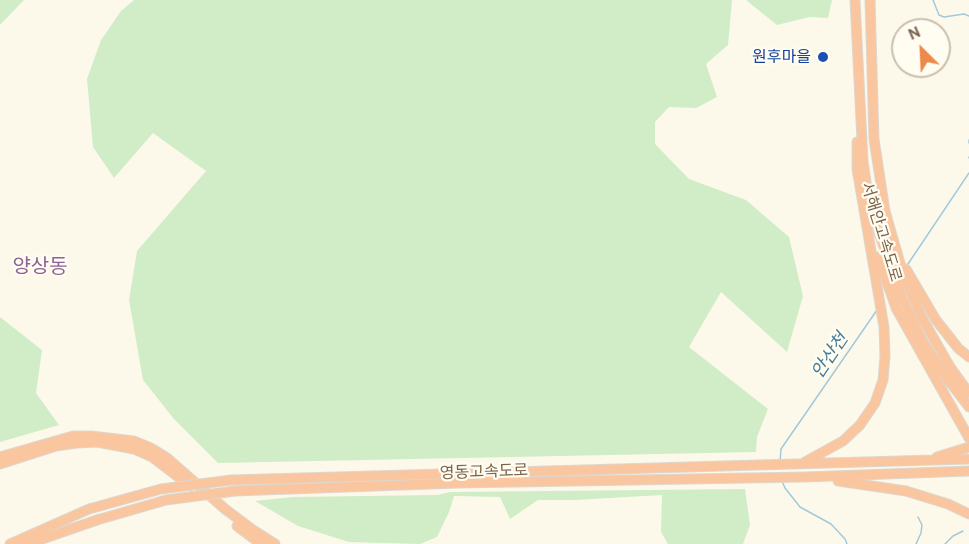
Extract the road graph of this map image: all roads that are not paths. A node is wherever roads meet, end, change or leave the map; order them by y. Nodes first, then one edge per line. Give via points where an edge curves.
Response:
1 (870, 0) edge
2 (855, 4) edge
3 (860, 165) junction
4 (879, 273) junction
5 (912, 288) junction
6 (969, 357) edge
7 (969, 393) edge
8 (969, 407) edge
9 (969, 438) edge
10 (967, 448) edge
11 (35, 449) junction
12 (0, 454) edge
13 (911, 460) junction
14 (966, 460) edge
15 (0, 464) edge
16 (802, 464) junction
17 (0, 470) edge
18 (965, 471) edge
19 (806, 477) junction
20 (969, 514) edge
21 (10, 544) edge
22 (28, 544) edge
23 (261, 544) edge
24 (275, 544) edge

1 - 5 highway, 서해안고속도로 via 876,164 896,252
2 - 3 highway
3 - 4 highway
3 - 8 highway, 서해안고속도로 via 875,222 903,300 924,344
4 - 9 highway
4 - 16 highway via 885,356 883,380 875,403 843,441
5 - 6 highway via 946,334
5 - 7 highway, 서해안고속도로 via 933,339
10 - 13 highway
11 - 12 highway
11 - 15 highway
11 - 17 highway
11 - 23 highway via 97,442 134,449 167,467
11 - 24 highway via 73,436 135,441 167,458 234,516
13 - 14 highway, 영동고속도로
13 - 16 highway, 영동고속도로
16 - 21 highway, 영동고속도로, bridge via 231,480 161,489 89,509
18 - 19 highway, 영동고속도로
19 - 20 highway via 906,491
19 - 22 highway, 영동고속도로, bridge via 235,491 166,500

